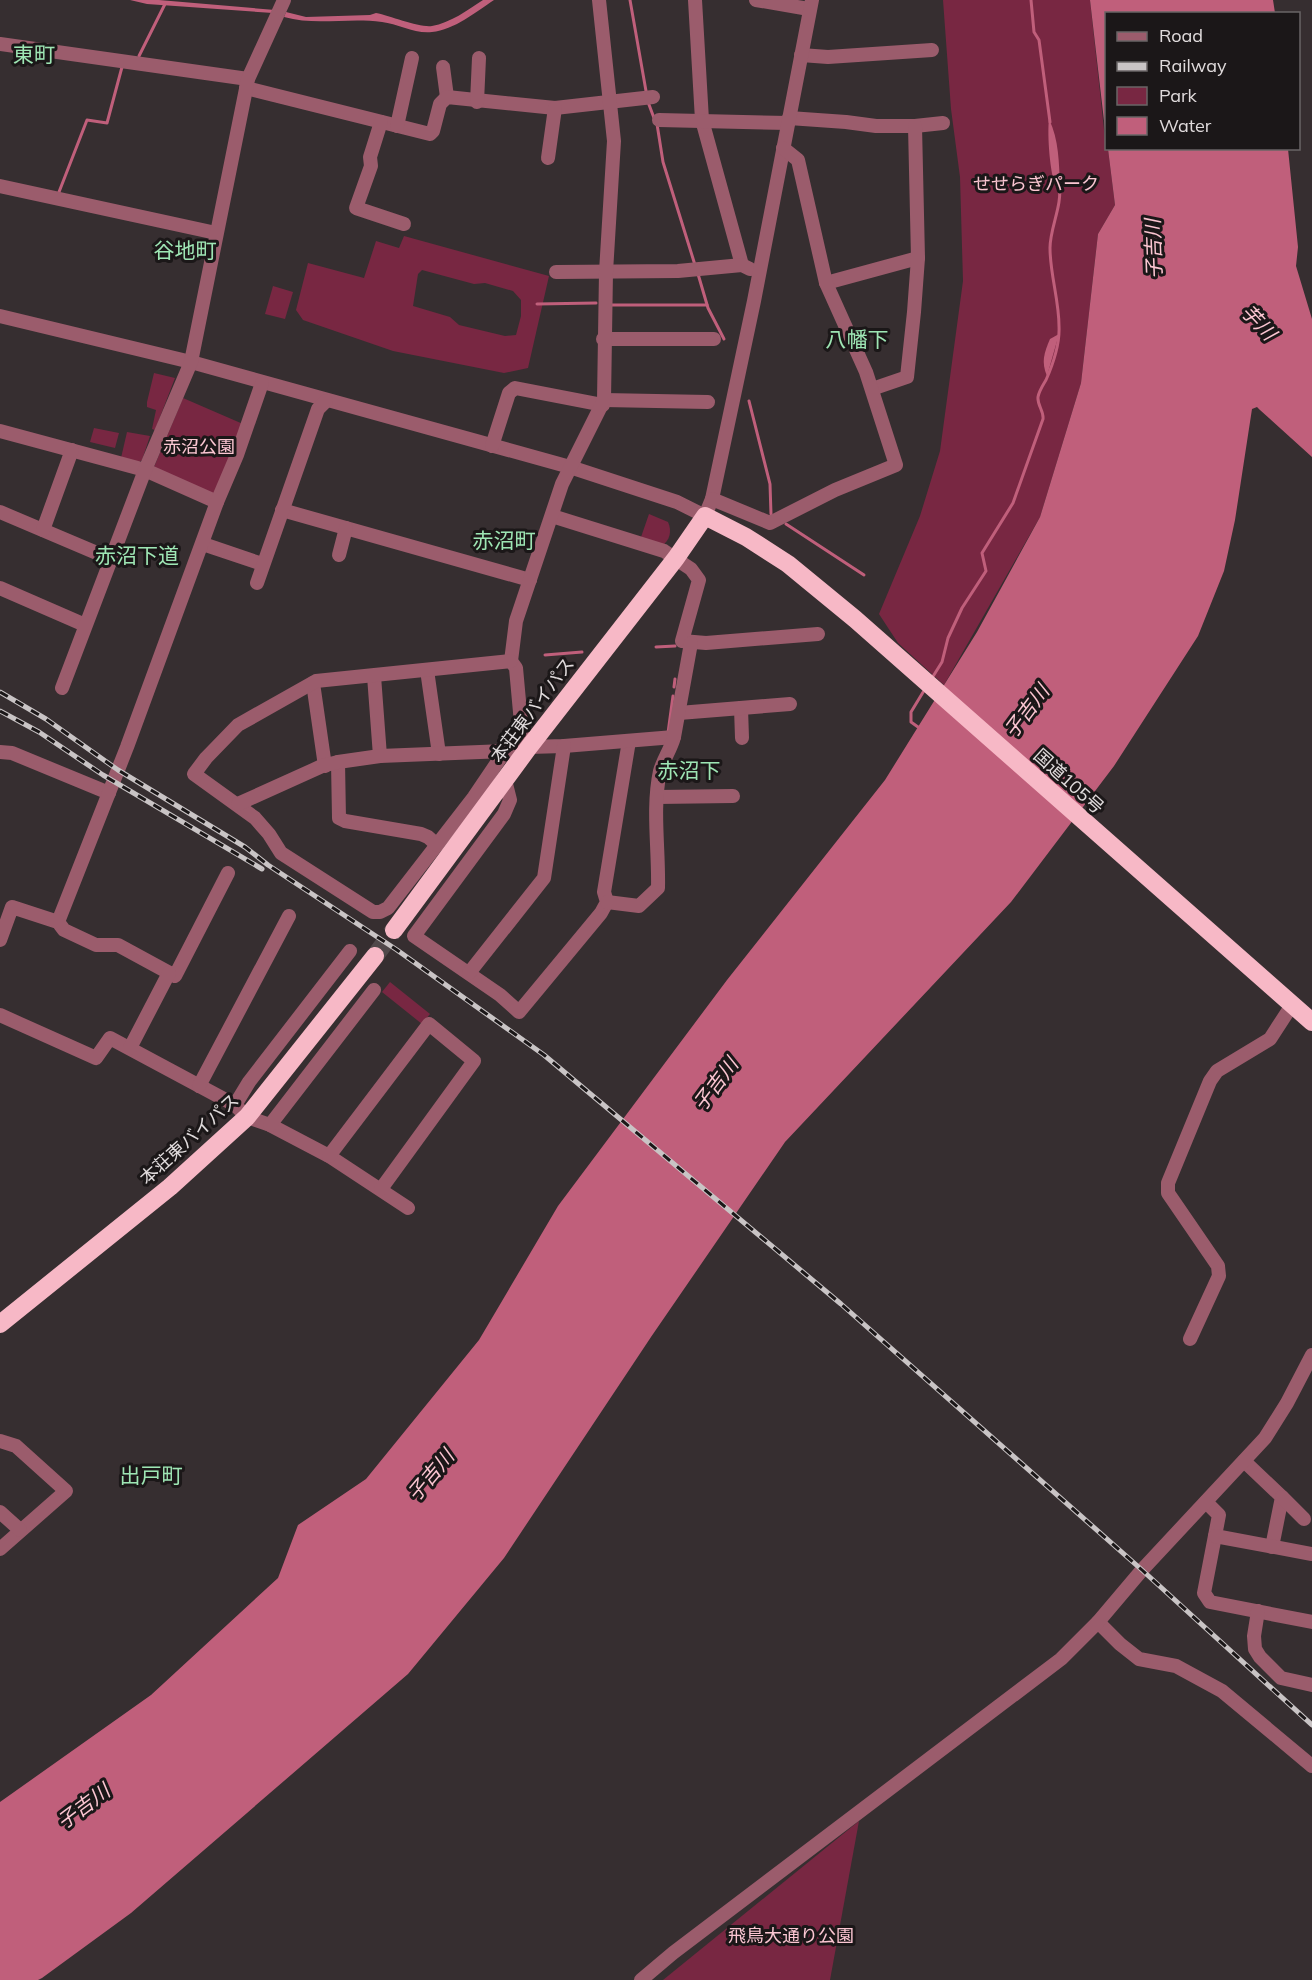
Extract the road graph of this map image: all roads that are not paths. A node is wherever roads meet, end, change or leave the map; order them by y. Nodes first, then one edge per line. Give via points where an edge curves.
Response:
1 (599, 0) edge
2 (696, 0) edge
3 (756, 0) edge
4 (811, 5) edge
5 (280, 8) edge
6 (0, 44) edge
7 (932, 50) dead end
8 (801, 55) junction
9 (412, 58) dead end
10 (479, 58) dead end
11 (443, 68) dead end
12 (247, 83) junction
13 (447, 97) junction
14 (653, 97) dead end
15 (477, 102) junction
16 (610, 103) junction
17 (555, 108) junction
18 (659, 120) dead end
19 (702, 120) junction
20 (788, 121) junction
21 (381, 122) junction
22 (943, 123) dead end
23 (397, 126) junction
24 (915, 126) junction
25 (783, 148) junction
26 (548, 158) dead end
27 (0, 186) edge
28 (404, 224) dead end
29 (216, 233) junction
30 (918, 258) junction
31 (742, 265) junction
32 (556, 272) dead end
33 (606, 272) junction
34 (759, 275) junction
35 (826, 283) junction
36 (0, 316) edge
37 (603, 339) junction
38 (714, 339) dead end
39 (191, 362) junction
40 (262, 383) junction
41 (872, 389) junction
42 (326, 400) junction
43 (708, 402) dead end
44 (604, 403) junction
45 (0, 431) edge
46 (492, 446) junction
47 (72, 450) junction
48 (570, 467) junction
49 (145, 470) junction
50 (217, 502) junction
51 (709, 508) junction
52 (282, 510) junction
53 (0, 512) edge
54 (552, 516) junction
55 (346, 528) junction
56 (43, 530) junction
57 (202, 544) junction
58 (339, 555) dead end
59 (676, 558) junction
60 (111, 559) junction
61 (262, 564) junction
62 (530, 580) junction
63 (257, 583) dead end
64 (0, 588) edge
65 (85, 625) junction
66 (818, 634) dead end
67 (691, 643) junction
68 (511, 661) junction
69 (427, 670) junction
70 (374, 676) junction
71 (313, 683) junction
72 (62, 688) dead end
73 (790, 704) dead end
74 (741, 708) junction
75 (679, 713) junction
76 (674, 737) junction
77 (742, 738) dead end
78 (629, 741) junction
79 (564, 746) junction
80 (529, 747) junction
81 (506, 751) junction
82 (0, 752) edge
83 (439, 754) junction
84 (380, 756) junction
85 (331, 764) junction
86 (505, 780) junction
87 (109, 793) junction
88 (733, 796) dead end
89 (657, 798) junction
90 (238, 804) junction
91 (437, 845) junction
92 (228, 873) dead end
93 (608, 902) junction
94 (289, 916) dead end
95 (58, 922) junction
96 (394, 930) tunnel mouth
97 (0, 940) edge
98 (350, 951) dead end
99 (375, 956) tunnel mouth
100 (169, 973) junction
101 (469, 973) junction
102 (374, 990) dead end
103 (1292, 1005) junction
104 (0, 1015) edge
105 (1312, 1023) edge
106 (130, 1048) junction
107 (199, 1086) junction
108 (241, 1111) junction
109 (270, 1125) junction
110 (329, 1156) junction
111 (381, 1189) junction
112 (408, 1208) dead end
113 (0, 1323) edge
114 (1190, 1339) dead end
115 (1312, 1355) edge
116 (0, 1442) edge
117 (1244, 1461) junction
118 (1282, 1497) junction
119 (1206, 1502) junction
120 (0, 1512) edge
121 (1304, 1519) dead end
122 (20, 1530) junction
123 (1215, 1536) junction
124 (1272, 1547) junction
125 (0, 1549) edge
126 (1312, 1554) edge
127 (1258, 1611) junction
128 (1098, 1622) junction
129 (1312, 1622) edge
130 (1312, 1685) edge
131 (1312, 1766) edge
132 (641, 1980) edge

1 - 16 street
2 - 19 street
3 - 4 street
4 - 8 street
5 - 12 street
6 - 12 street
7 - 8 street via 828,57
8 - 20 street
9 - 23 street
10 - 15 street
11 - 13 street
12 - 21 street
12 - 29 street
13 - 15 street
13 - 23 street via 440,104 430,134
14 - 16 street
15 - 17 street
16 - 17 street
16 - 33 street via 614,141
17 - 26 street
18 - 19 street
19 - 20 street
19 - 31 street
20 - 24 street
20 - 25 street
21 - 23 street
21 - 28 street via 356,208
22 - 24 street
24 - 30 street
25 - 34 street
25 - 35 street via 798,160
27 - 29 street
29 - 39 street
30 - 35 street
30 - 41 street via 907,377
31 - 33 street
31 - 34 street
32 - 33 street
33 - 37 street
34 - 51 street
35 - 41 street
36 - 39 street
37 - 38 street
37 - 44 street
39 - 40 street
39 - 49 street
40 - 42 street
40 - 50 street
41 - 51 street via 896,465 770,523
42 - 46 street
42 - 52 street via 318,408
43 - 44 street
44 - 46 street via 515,388 509,393
44 - 48 street
45 - 47 street
46 - 48 street
47 - 49 street
47 - 56 street
48 - 51 street via 677,502
48 - 54 street
49 - 50 street
49 - 60 street
50 - 57 street
51 - 59 highway, 本荘東バイパス
51 - 103 highway, 国道105号 via 788,564 855,619
52 - 55 street
52 - 61 street
53 - 56 street
54 - 59 street
54 - 62 street
55 - 58 street
55 - 62 street
56 - 60 street
57 - 61 street
57 - 87 street
59 - 67 street via 692,568 699,580 682,641
59 - 80 highway, 本荘東バイパス
60 - 65 street
61 - 63 street
62 - 68 street via 516,621
64 - 65 street
65 - 72 street
66 - 67 street
67 - 75 street
68 - 69 street
68 - 80 street via 516,668 522,734
69 - 70 street
69 - 83 street
70 - 71 street
70 - 84 street
71 - 85 street
71 - 90 street via 238,725 194,774
73 - 74 street
74 - 75 street
74 - 77 street
75 - 76 street
76 - 78 street
76 - 89 street via 660,769
78 - 79 street
78 - 93 street via 604,892
79 - 80 street
79 - 101 street via 544,878
80 - 81 street
80 - 86 highway, 本荘東バイパス
81 - 83 street
81 - 91 street
82 - 87 street via 12,753
83 - 84 street
84 - 85 street
85 - 90 street
85 - 91 street via 339,818 421,834
86 - 96 highway, 本荘東バイパス
86 - 101 street via 510,800 504,813 414,936
87 - 95 street
88 - 89 street
89 - 93 street via 658,888 639,906
90 - 91 street via 255,818 281,853 373,912 388,908
92 - 100 street via 175,976
93 - 101 street via 519,1012
94 - 107 street
95 - 97 street via 12,908
95 - 100 street via 64,930 96,945 118,945
98 - 108 street via 249,1082
99 - 108 highway, 本荘東バイパス
100 - 106 street
102 - 109 street
103 - 105 highway, 国道105号
103 - 114 street via 1270,1039 1217,1071 1210,1081 1168,1183 1168,1193 1218,1266 1219,1276
104 - 106 street via 96,1058 110,1038
106 - 107 street
107 - 108 street
108 - 109 street
108 - 113 highway, 本荘東バイパス via 170,1186
109 - 110 street
110 - 111 street
110 - 111 street via 429,1024 474,1061
111 - 112 street
115 - 117 street via 1265,1438
116 - 122 street via 16,1446 66,1491
117 - 118 street
117 - 119 street
118 - 121 street
118 - 124 street
119 - 123 street via 1219,1515
119 - 128 street
120 - 122 street
122 - 125 street
123 - 124 street
123 - 127 street via 1204,1593 1210,1602
124 - 126 street
127 - 129 street
127 - 130 street via 1254,1636 1260,1657 1281,1677
128 - 131 street via 1139,1659 1176,1666 1222,1691
128 - 132 street via 1061,1659

